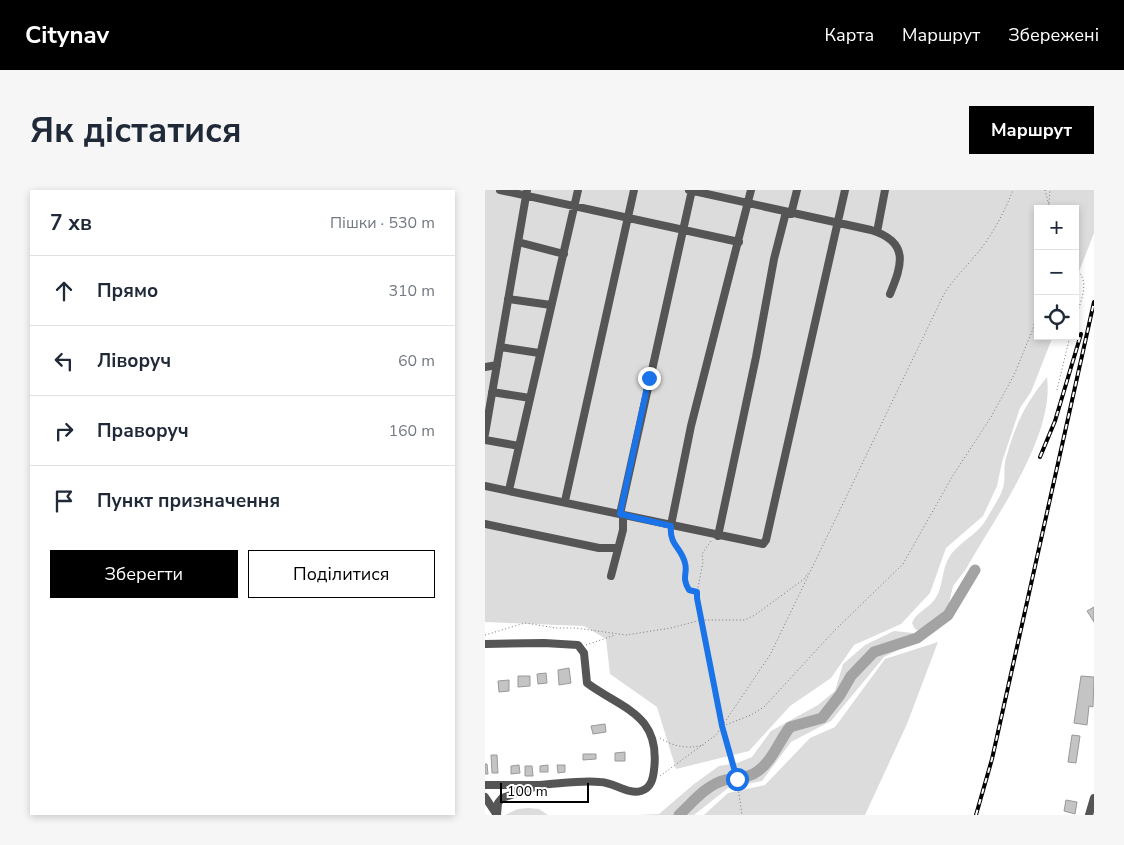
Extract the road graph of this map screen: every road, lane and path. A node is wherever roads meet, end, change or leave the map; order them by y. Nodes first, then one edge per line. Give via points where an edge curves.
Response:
1 (500, 190) edge
2 (578, 190) edge
3 (634, 190) edge
4 (691, 190) edge
5 (751, 190) edge
6 (797, 190) edge
7 (845, 190) edge
8 (885, 190) edge
9 (1013, 190) edge
10 (1045, 190) edge
11 (1050, 190) edge
12 (526, 193) edge
13 (1049, 203) joint
14 (747, 204) junction
15 (575, 206) junction
16 (789, 213) junction
17 (627, 218) junction
18 (838, 223) junction
19 (683, 230) junction
20 (877, 232) junction
21 (518, 242) junction
22 (739, 242) junction
23 (564, 254) junction
24 (1079, 271) edge
25 (890, 294) dead end
26 (508, 299) junction
27 (1079, 302) edge
28 (551, 305) junction
29 (1034, 323) edge
30 (1069, 340) edge
31 (500, 347) junction
32 (539, 353) junction
33 (497, 365) junction
34 (485, 367) edge
35 (1057, 390) dead end
36 (492, 392) junction
37 (529, 398) junction
38 (485, 434) edge
39 (485, 440) edge
40 (519, 446) junction
41 (485, 486) edge
42 (509, 490) junction
43 (565, 501) junction
44 (621, 515) junction
45 (485, 524) edge
46 (671, 526) junction
47 (717, 536) junction
48 (619, 548) junction
49 (810, 570) junction
50 (611, 576) dead end
51 (697, 592) junction
52 (701, 620) junction
53 (617, 634) junction
54 (485, 635) edge
55 (485, 644) edge
56 (579, 646) junction
57 (722, 726) junction
58 (658, 738) dead end
59 (704, 745) junction
60 (651, 783) junction
61 (485, 785) edge
62 (540, 785) junction
63 (485, 797) edge
64 (1094, 798) edge
65 (497, 815) edge
66 (742, 815) edge
67 (1089, 815) edge

1 - 12 street
2 - 15 street
3 - 17 street
4 - 14 street
4 - 19 street
5 - 14 street
6 - 16 street
7 - 18 street
8 - 20 street
9 - 49 path via 1007,206 983,244 945,292
10 - 13 path
11 - 13 path
12 - 15 street
12 - 21 street
14 - 16 street
14 - 22 street
15 - 17 street
15 - 23 street
16 - 18 street
16 - 47 street via 773,259 756,356
17 - 19 street
17 - 43 street
18 - 20 street
18 - 47 street via 766,540 759,544
19 - 22 street
19 - 44 street
20 - 25 street via 889,239 901,254 900,270
21 - 23 street
21 - 26 street
22 - 46 street via 691,426
23 - 28 street
24 - 27 path via 1084,281
26 - 28 street
26 - 31 street
28 - 32 street
29 - 57 path via 1014,375 903,564 764,706 751,715
30 - 35 path
31 - 32 street
31 - 33 street
32 - 37 street
33 - 34 street
33 - 36 street
36 - 37 street
36 - 38 street
37 - 40 street
39 - 40 street
40 - 42 street
41 - 42 street
42 - 43 street
43 - 44 street
44 - 46 street
44 - 48 street via 623,530
45 - 48 street via 599,548
46 - 47 street
46 - 51 path via 672,540 686,564 684,582 689,590
47 - 51 path via 702,554
48 - 50 street
49 - 52 path via 797,584 749,618
49 - 57 path via 771,655
51 - 52 path
52 - 53 path via 671,628
52 - 57 path
53 - 54 path via 550,628 531,623
53 - 56 path
55 - 56 street
56 - 60 street via 584,653 587,683 626,706 649,730 655,766
57 - 59 path
57 - 66 path via 736,773
58 - 59 path via 687,748
59 - 60 path
60 - 62 street via 643,791 636,792 606,782
61 - 62 street
62 - 65 street via 502,798
63 - 65 street
64 - 67 street

